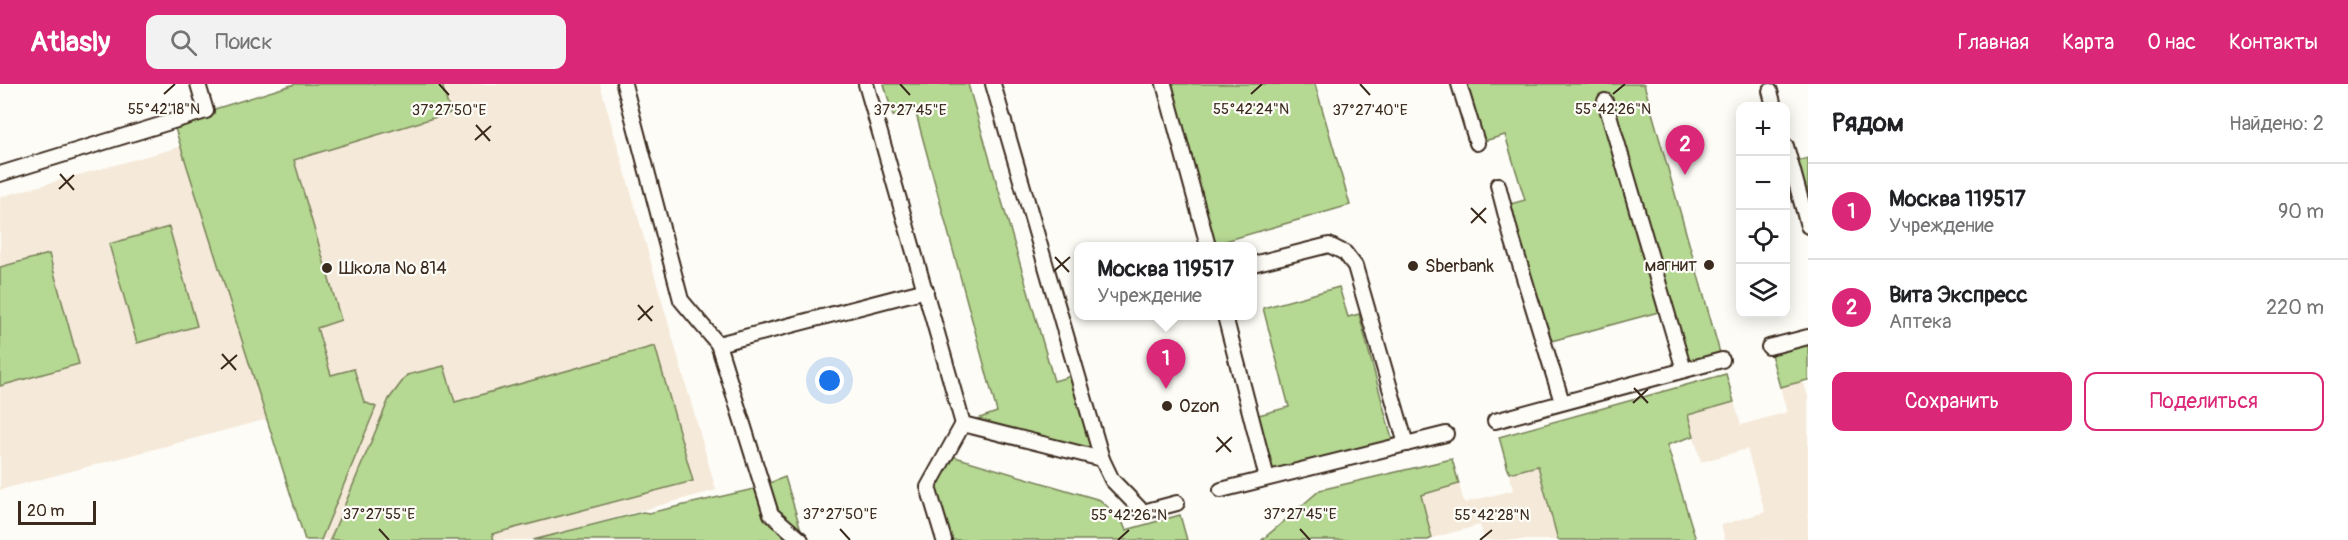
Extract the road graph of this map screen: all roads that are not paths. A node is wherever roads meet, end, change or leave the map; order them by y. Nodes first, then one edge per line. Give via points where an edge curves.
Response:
1 (198, 84) edge
2 (624, 84) edge
3 (866, 84) edge
4 (993, 84) edge
5 (1164, 84) edge
6 (1459, 84) edge
7 (1770, 91) dead end
8 (1605, 101) dead end
9 (1773, 102) edge
10 (1477, 143) dead end
11 (1788, 156) edge
12 (0, 174) edge
13 (1498, 185) dead end
14 (1808, 226) edge
15 (1207, 242) edge
16 (1257, 263) edge
17 (926, 290) junction
18 (1226, 320) edge
19 (1808, 337) edge
20 (718, 344) junction
21 (1769, 347) dead end
22 (1722, 360) dead end
23 (1684, 370) junction
24 (1562, 402) junction
25 (1495, 421) dead end
26 (963, 424) junction
27 (1446, 434) dead end
28 (1406, 444) junction
29 (1102, 459) junction
30 (1267, 478) junction
31 (1221, 490) dead end
32 (1177, 503) dead end
33 (801, 540) edge
34 (944, 540) edge

1 - 12 lane via 206,111
2 - 20 lane via 681,300
3 - 17 lane
4 - 29 lane
5 - 15 lane
6 - 10 lane
7 - 9 lane
8 - 23 lane
11 - 14 lane
13 - 24 lane
16 - 28 lane via 1329,245 1345,254 1354,266
17 - 20 lane
17 - 26 lane
18 - 30 lane
19 - 21 lane
20 - 33 lane via 771,514
22 - 23 lane
23 - 24 lane
24 - 25 lane
26 - 29 lane
26 - 34 lane via 928,487
27 - 28 lane
28 - 30 lane
29 - 32 lane via 1112,480 1143,512
30 - 31 lane

